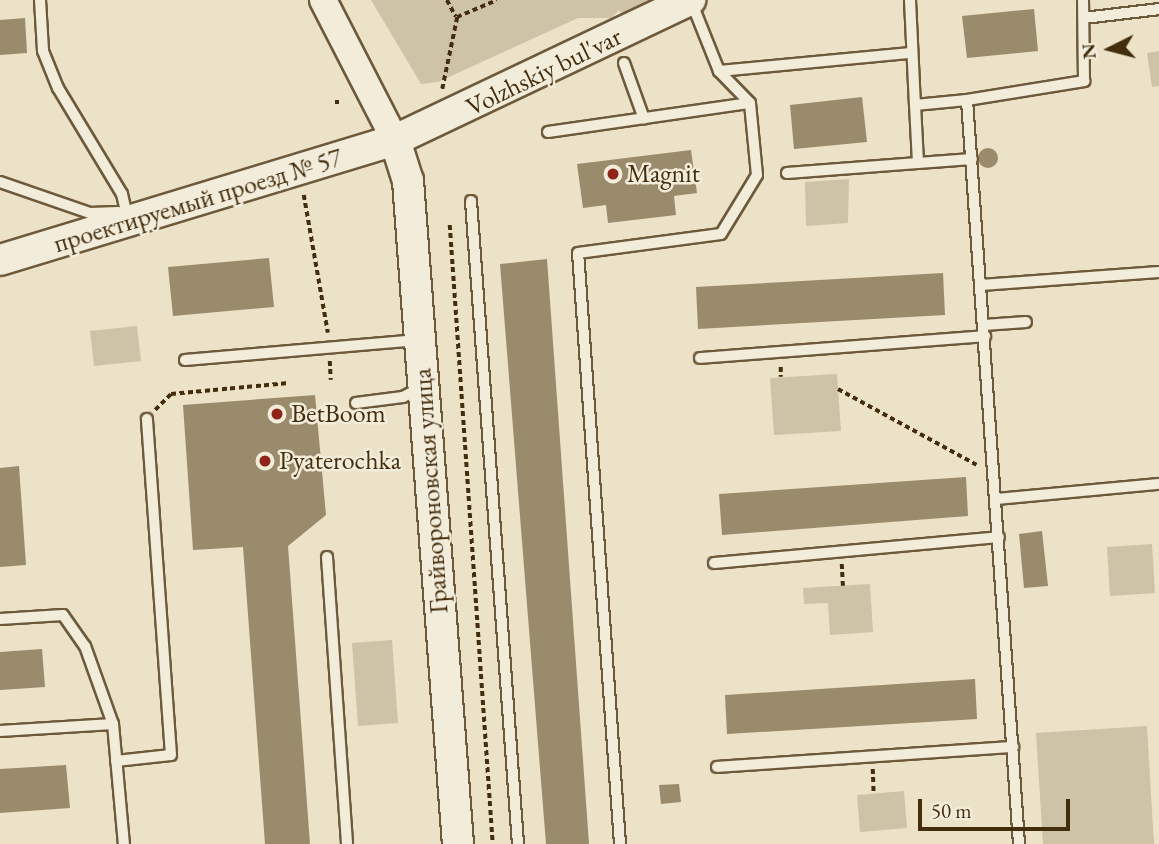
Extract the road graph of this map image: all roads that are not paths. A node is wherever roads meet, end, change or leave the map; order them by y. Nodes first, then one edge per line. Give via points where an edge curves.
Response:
1 (40, 0) edge
2 (323, 0) edge
3 (690, 0) edge
4 (910, 0) edge
5 (1083, 0) edge
6 (1159, 9) edge
7 (1084, 18) junction
8 (911, 53) junction
9 (624, 63) dead end
10 (719, 71) junction
11 (967, 100) junction
12 (750, 103) junction
13 (915, 105) junction
14 (645, 119) junction
15 (548, 131) dead end
16 (395, 140) junction
17 (972, 159) junction
18 (918, 163) junction
19 (788, 173) dead end
20 (0, 182) edge
21 (471, 201) dead end
22 (136, 213) junction
23 (0, 260) edge
24 (1159, 272) edge
25 (981, 285) junction
26 (1026, 322) dead end
27 (984, 330) junction
28 (420, 339) junction
29 (699, 358) dead end
30 (185, 360) dead end
31 (423, 386) junction
32 (356, 403) dead end
33 (147, 419) road end
34 (1159, 484) edge
35 (996, 499) junction
36 (999, 537) junction
37 (327, 557) dead end
38 (714, 563) dead end
39 (0, 619) edge
40 (113, 724) junction
41 (0, 732) edge
42 (1013, 747) junction
43 (116, 761) junction
44 (717, 767) dead end
45 (124, 844) edge
46 (347, 844) edge
47 (458, 844) edge
48 (517, 844) edge
49 (620, 844) edge
50 (1019, 844) edge

1 - 22 lane via 43,51 58,88
2 - 16 street
3 - 10 lane
3 - 16 main road, Volzhskiy bul'var
4 - 8 lane
5 - 7 lane
6 - 7 lane
7 - 11 lane via 1084,81
8 - 10 lane
8 - 13 lane
9 - 14 lane
10 - 12 lane
11 - 13 lane
11 - 17 lane
12 - 14 lane
12 - 49 lane via 757,176 721,234 579,253
13 - 18 lane
14 - 15 lane
16 - 22 main road, проектируемый проезд № 57
16 - 28 main road, Грайвороновская улица via 408,181
17 - 18 lane
17 - 25 lane
18 - 19 lane
20 - 22 lane via 90,213
21 - 48 lane
22 - 23 main road, проектируемый проезд № 57
24 - 25 lane
25 - 27 lane
26 - 27 lane
27 - 29 lane
27 - 35 lane
28 - 30 lane
28 - 31 main road, Грайвороновская улица
31 - 32 lane via 403,397
31 - 47 main road, Грайвороновская улица
33 - 43 lane via 171,755
34 - 35 lane
35 - 36 lane
36 - 38 lane
36 - 42 lane
37 - 46 lane
39 - 40 lane via 63,615 95,666
40 - 41 lane
40 - 43 lane
42 - 44 lane
42 - 50 lane
43 - 45 lane

